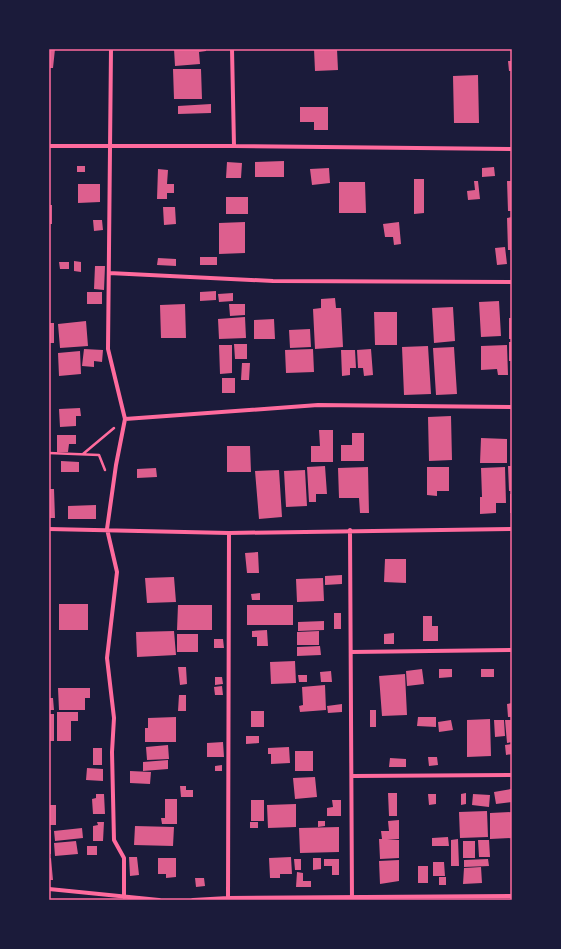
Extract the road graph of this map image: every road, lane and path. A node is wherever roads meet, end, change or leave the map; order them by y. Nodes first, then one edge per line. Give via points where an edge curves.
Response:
1 (111, 49) edge
2 (232, 49) edge
3 (49, 146) edge
4 (110, 146) junction
5 (234, 146) junction
6 (512, 148) edge
7 (109, 273) junction
8 (512, 282) edge
9 (512, 407) edge
10 (125, 419) junction
11 (49, 453) edge
12 (83, 454) junction
13 (113, 490) junction
14 (49, 529) edge
15 (107, 529) junction
16 (512, 529) edge
17 (350, 530) junction
18 (229, 533) junction
19 (512, 650) edge
20 (351, 652) junction
21 (512, 775) edge
22 (353, 776) junction
23 (49, 889) edge
24 (512, 896) edge
25 (124, 897) junction
26 (228, 898) junction
27 (352, 898) edge
28 (159, 900) edge
29 (193, 900) edge

1 - 4 street
2 - 5 street
3 - 4 street
4 - 5 street
4 - 7 street
5 - 6 street
7 - 8 street via 273,281
7 - 10 street via 108,349
9 - 10 street via 318,405
10 - 12 path
10 - 13 street
11 - 12 path
12 - 13 path via 99,455
13 - 15 street
14 - 15 street
15 - 18 street
15 - 25 street via 117,572 107,658 114,718 114,840 124,858
16 - 17 street
17 - 18 street
17 - 20 street
18 - 26 street
19 - 20 street
20 - 22 street
21 - 22 street
22 - 27 street
23 - 25 street
24 - 27 street
25 - 28 street
26 - 27 street
26 - 29 street

